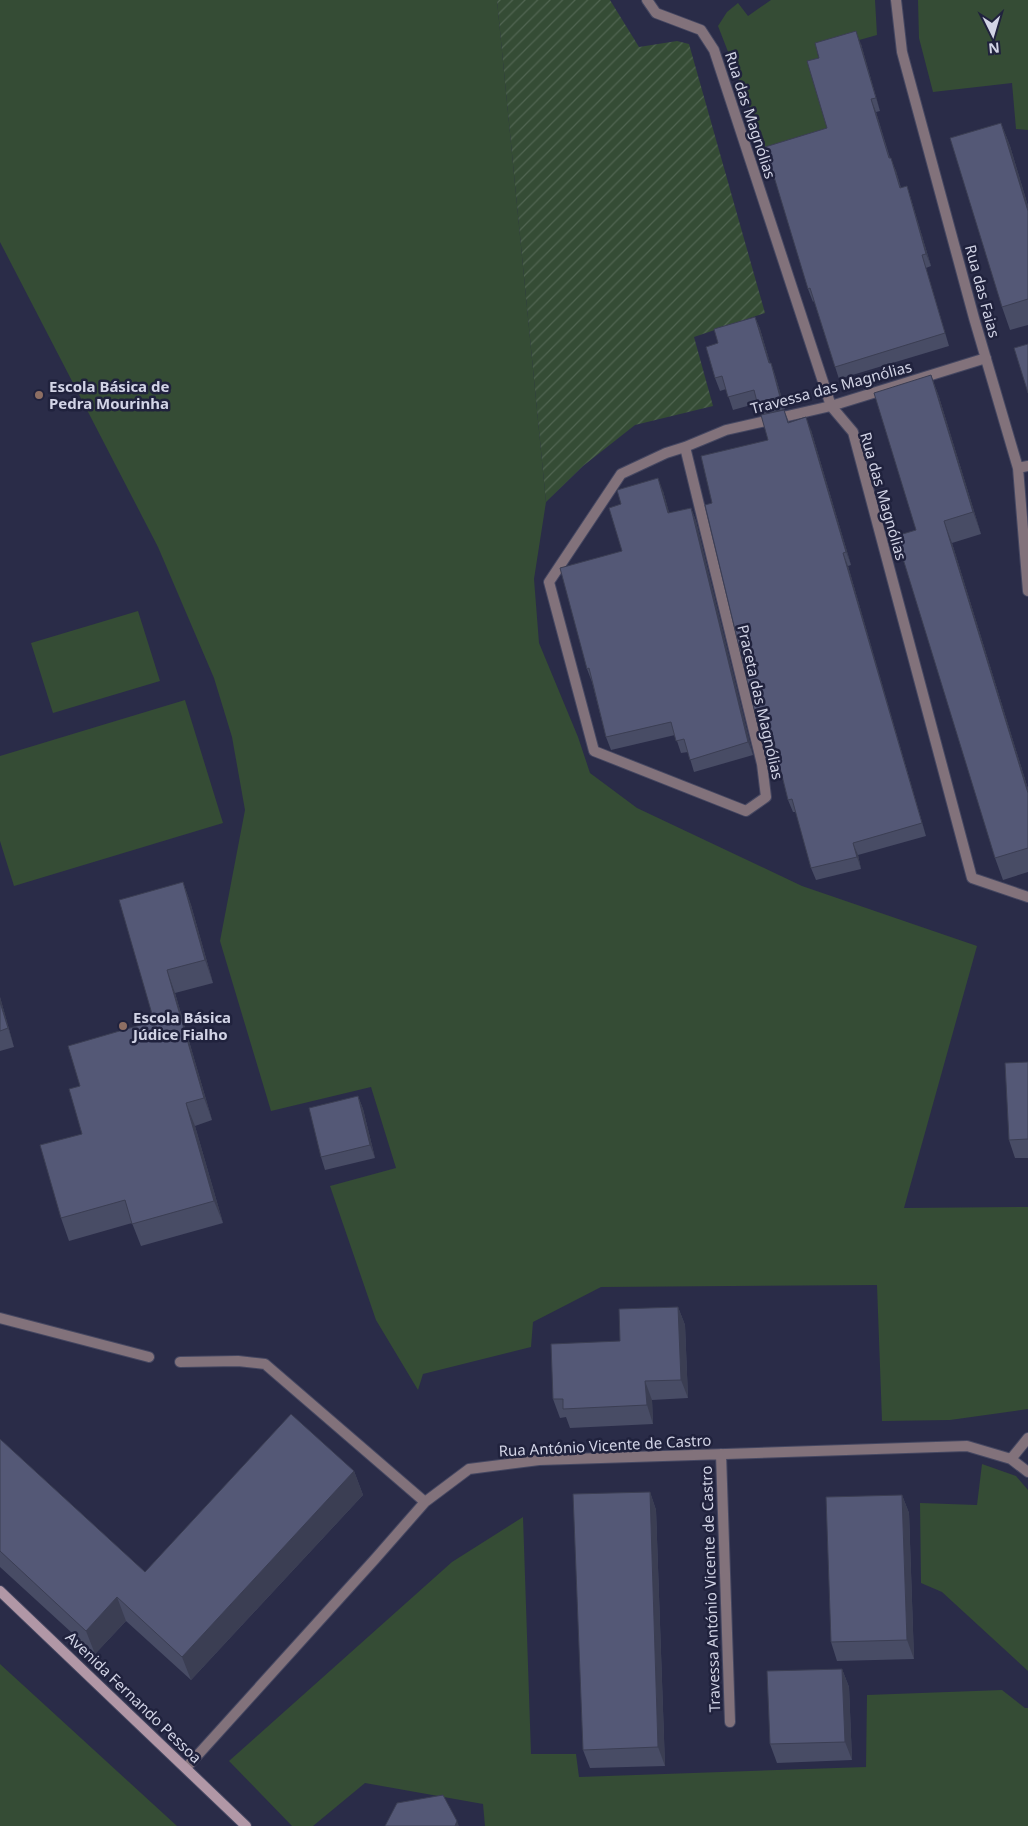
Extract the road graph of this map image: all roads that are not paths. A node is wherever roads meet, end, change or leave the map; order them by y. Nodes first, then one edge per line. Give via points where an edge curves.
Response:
1 (647, 0) edge
2 (896, 0) edge
3 (986, 358) junction
4 (831, 406) junction
5 (685, 447) junction
6 (1023, 467) edge
7 (1028, 591) edge
8 (1026, 897) edge
9 (0, 1318) edge
10 (149, 1357) dead end
11 (180, 1362) dead end
12 (1028, 1438) edge
13 (721, 1454) junction
14 (1011, 1459) junction
15 (1028, 1472) edge
16 (425, 1502) junction
17 (0, 1591) edge
18 (730, 1722) dead end
19 (186, 1768) junction
20 (246, 1826) edge

1 - 4 street, Rua das Magnólias via 656,13 701,30 714,50
2 - 3 street, Rua das Faias via 902,52
3 - 4 street, Travessa das Magnólias
3 - 6 street, Rua das Faias
4 - 5 street, Travessa das Magnólias via 726,430
4 - 8 street, Rua das Magnólias via 852,432 972,878
5 - 5 street, Praceta das Magnólias via 666,452 621,474 549,582 594,751 746,811 766,796 762,764
6 - 7 street, Rua das Faias
9 - 10 street
11 - 16 street via 265,1364
12 - 14 street
13 - 14 street, Rua António Vicente de Castro via 967,1446
13 - 16 street, Rua António Vicente de Castro via 538,1460 469,1469
13 - 18 street, Travessa António Vicente de Castro
14 - 15 street, Rua António Vicente de Castro
16 - 19 street, Rua António Vicente de Castro
17 - 19 street, Avenida Fernando Pessoa
19 - 20 street, Avenida Fernando Pessoa

